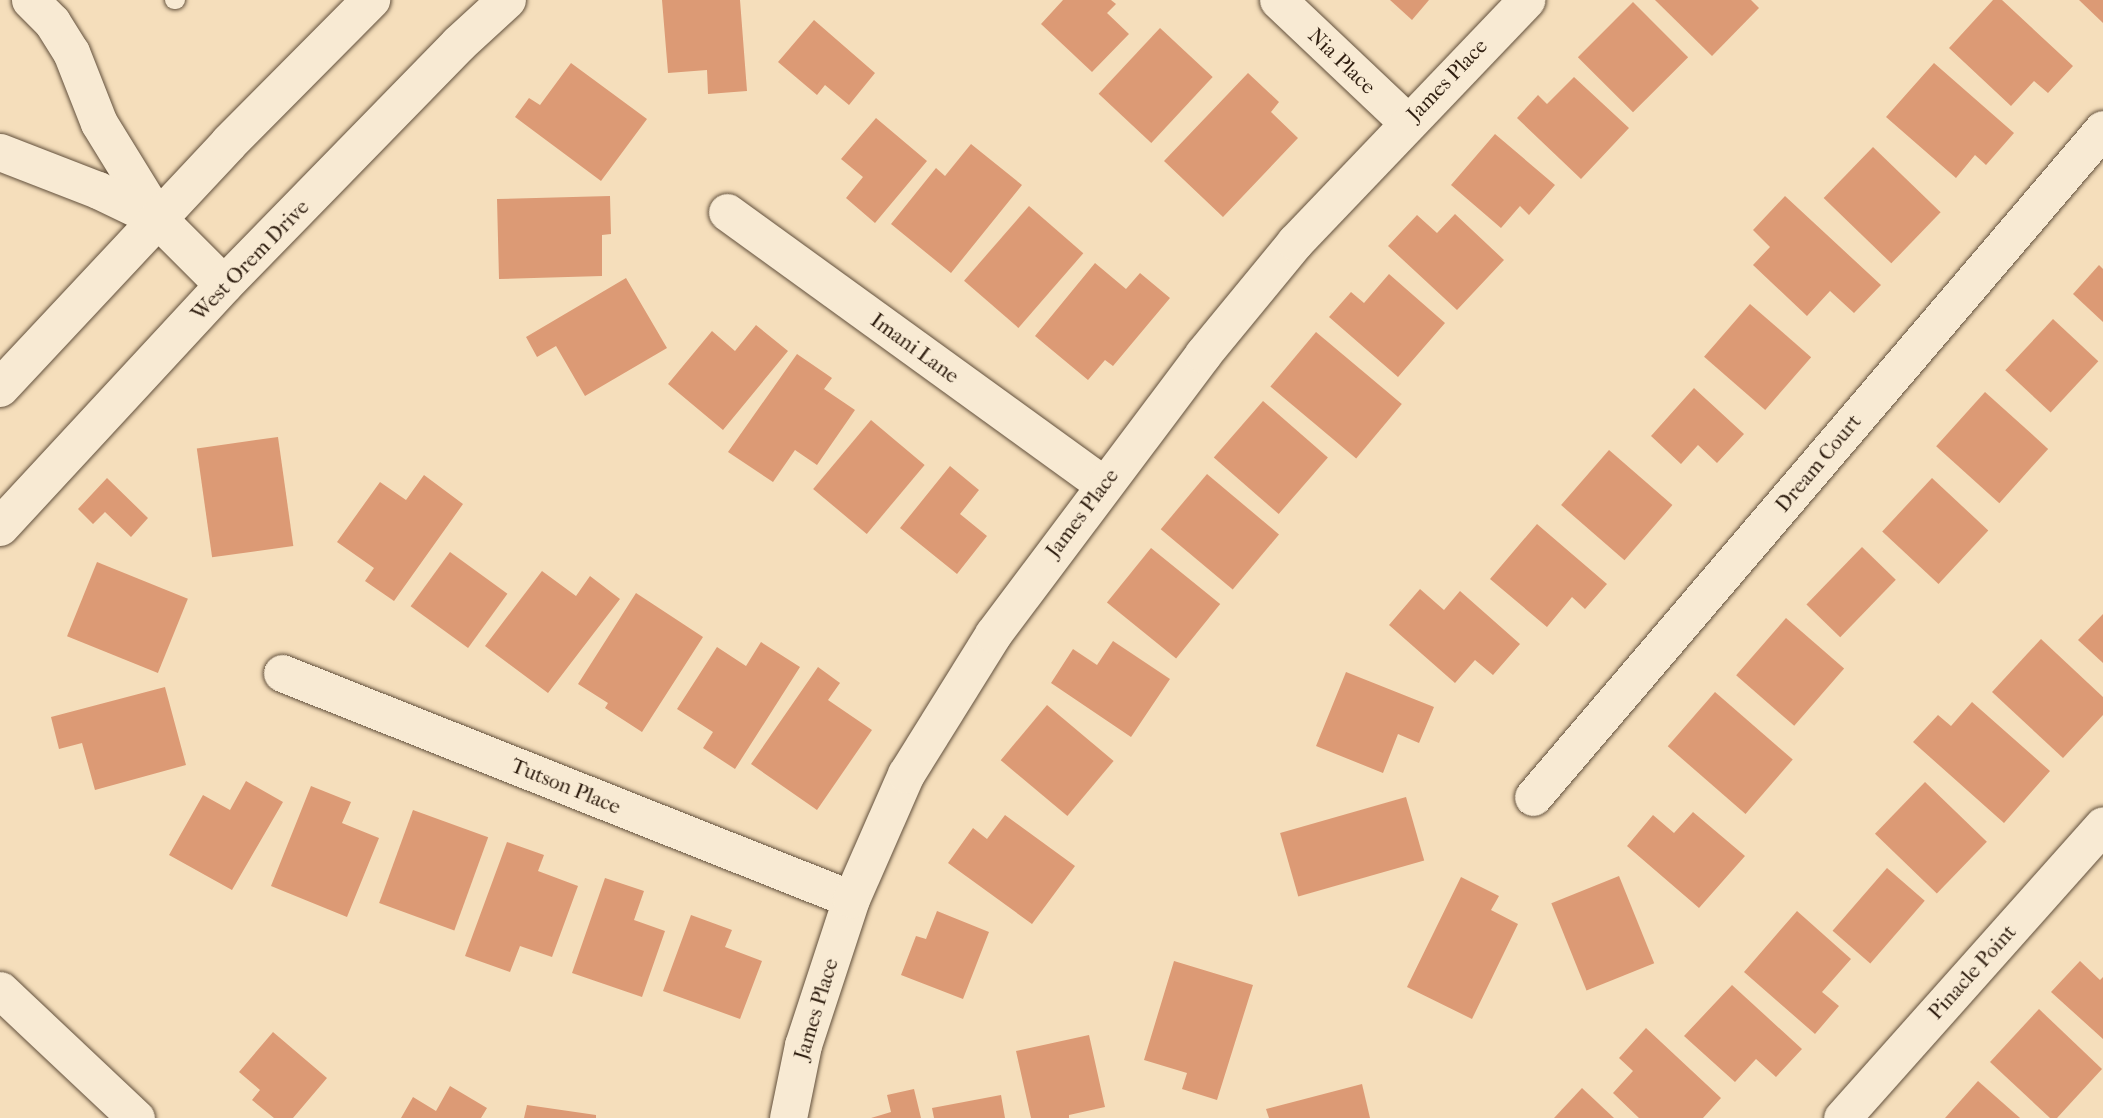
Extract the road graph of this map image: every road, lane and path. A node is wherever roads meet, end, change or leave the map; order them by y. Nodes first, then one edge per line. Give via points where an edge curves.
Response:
1 (30, 0) edge
2 (371, 0) edge
3 (507, 0) edge
4 (1278, 0) edge
5 (1526, 0) edge
6 (1407, 122) junction
7 (2103, 129) edge
8 (0, 152) edge
9 (727, 212) dead end
10 (158, 219) junction
11 (224, 285) junction
12 (0, 388) edge
13 (1103, 484) junction
14 (0, 527) edge
15 (282, 673) dead end
16 (1533, 797) dead end
17 (2103, 825) edge
18 (851, 899) junction
19 (0, 990) edge
20 (136, 1118) edge
21 (788, 1118) edge
22 (1842, 1118) edge

1 - 10 street via 52,22 71,52 99,122
2 - 10 main road
3 - 11 main road, West Orem Drive
4 - 6 street, Nia Place
5 - 6 street, James Place
6 - 13 street, James Place via 1295,242
7 - 16 street, Dream Court
8 - 10 street
9 - 13 street, Imani Lane
10 - 11 main road
10 - 12 main road
11 - 14 main road, West Orem Drive
13 - 18 street, James Place via 993,634 906,774
15 - 18 street, Tutson Place
17 - 22 street, Pinacle Point
18 - 21 street, James Place via 803,1045
19 - 20 street

